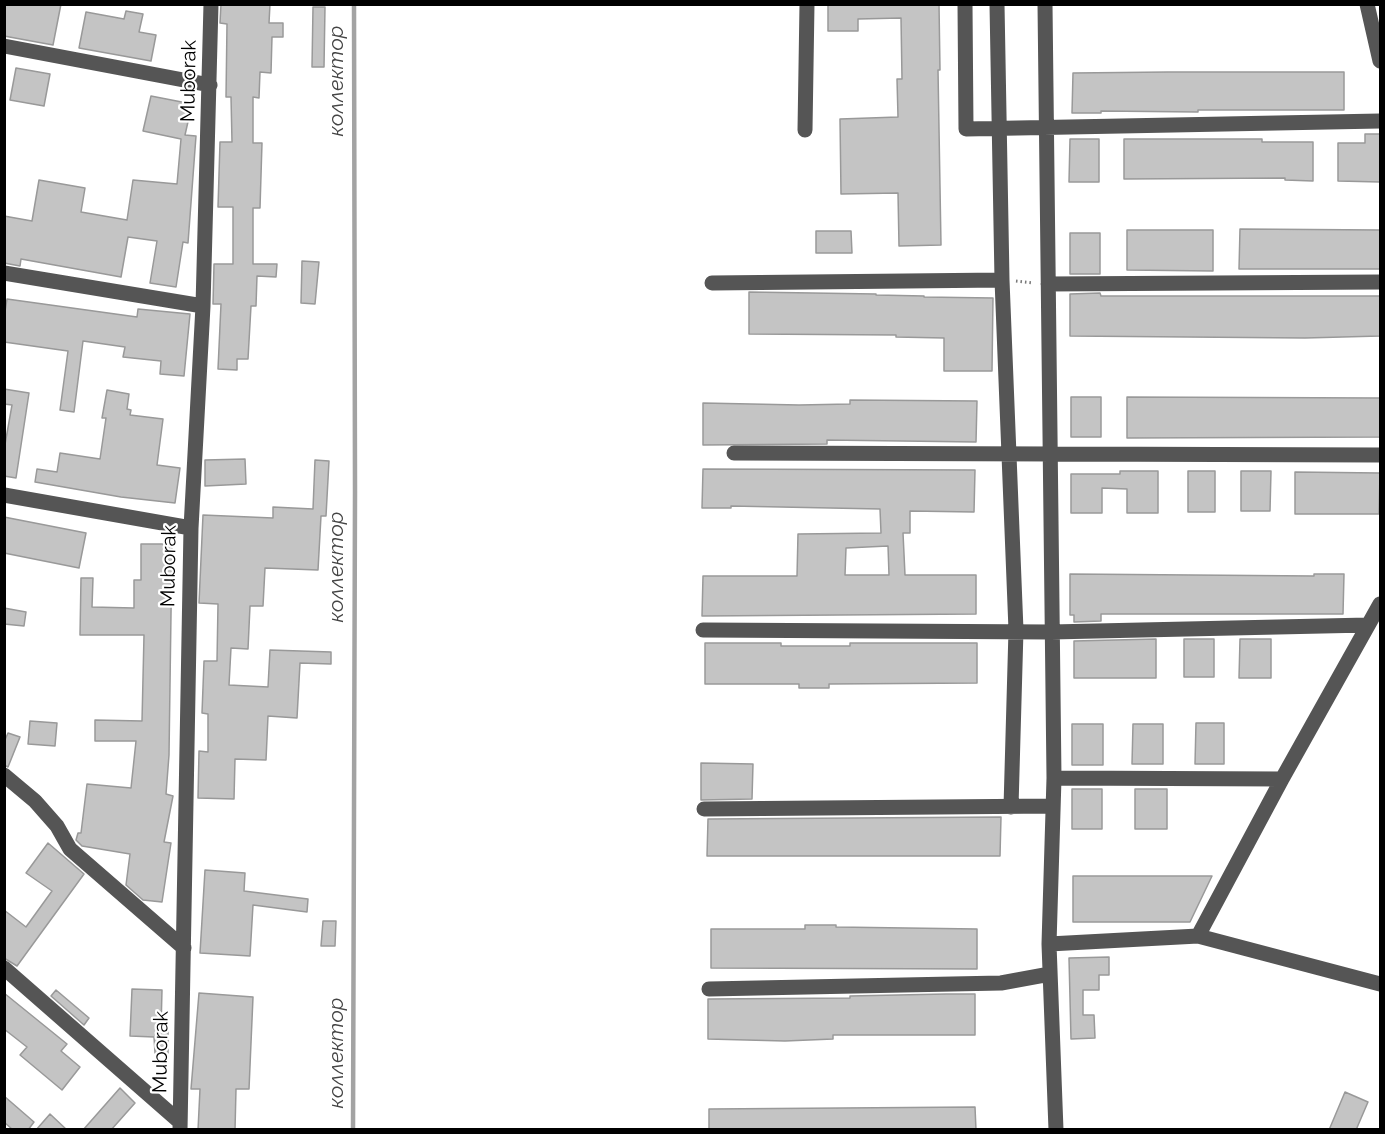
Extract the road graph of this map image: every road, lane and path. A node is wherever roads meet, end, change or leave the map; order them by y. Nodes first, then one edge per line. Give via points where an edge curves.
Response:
1 (211, 4) edge
2 (807, 4) edge
3 (965, 4) edge
4 (998, 4) edge
5 (1045, 4) edge
6 (1367, 4) edge
7 (4, 46) edge
8 (1380, 61) edge
9 (210, 85) junction
10 (1380, 121) edge
11 (998, 129) junction
12 (1046, 129) junction
13 (805, 130) dead end
14 (4, 273) edge
15 (1002, 280) junction
16 (1380, 282) edge
17 (712, 283) dead end
18 (1048, 284) junction
19 (203, 306) junction
20 (734, 453) dead end
21 (1009, 454) junction
22 (1049, 455) junction
23 (1380, 455) edge
24 (4, 495) edge
25 (191, 528) junction
26 (1380, 604) edge
27 (1368, 625) junction
28 (703, 630) dead end
29 (1016, 630) junction
30 (1051, 632) junction
31 (4, 775) edge
32 (1054, 778) junction
33 (1282, 779) junction
34 (1053, 806) junction
35 (1011, 807) junction
36 (704, 809) dead end
37 (1198, 936) junction
38 (1049, 944) junction
39 (184, 948) junction
40 (4, 968) edge
41 (1050, 974) junction
42 (1380, 984) edge
43 (709, 988) dead end
44 (180, 1126) edge
45 (1056, 1130) edge

1 - 9 street, Muborak
2 - 13 street
3 - 11 street via 966,129
4 - 11 street
5 - 12 street
6 - 8 street
7 - 9 street
9 - 19 street, Muborak
10 - 12 street
11 - 12 street
11 - 15 street
12 - 18 street
14 - 19 street
15 - 17 street
15 - 18 path
15 - 21 street
16 - 18 street
18 - 22 street
19 - 25 street, Muborak
20 - 21 street
21 - 22 street
21 - 29 street
22 - 23 street
22 - 30 street
24 - 25 street
25 - 39 street, Muborak
26 - 27 street
27 - 30 street
27 - 33 street
28 - 29 street
29 - 30 street
29 - 35 street
30 - 32 street
31 - 39 street via 35,801 57,826 70,849
32 - 33 street
32 - 34 street
33 - 37 street
34 - 35 street
34 - 38 street
35 - 36 street
37 - 38 street
37 - 42 street
38 - 41 street
39 - 44 street, Muborak
40 - 44 street
41 - 43 street via 1001,983
41 - 45 street

